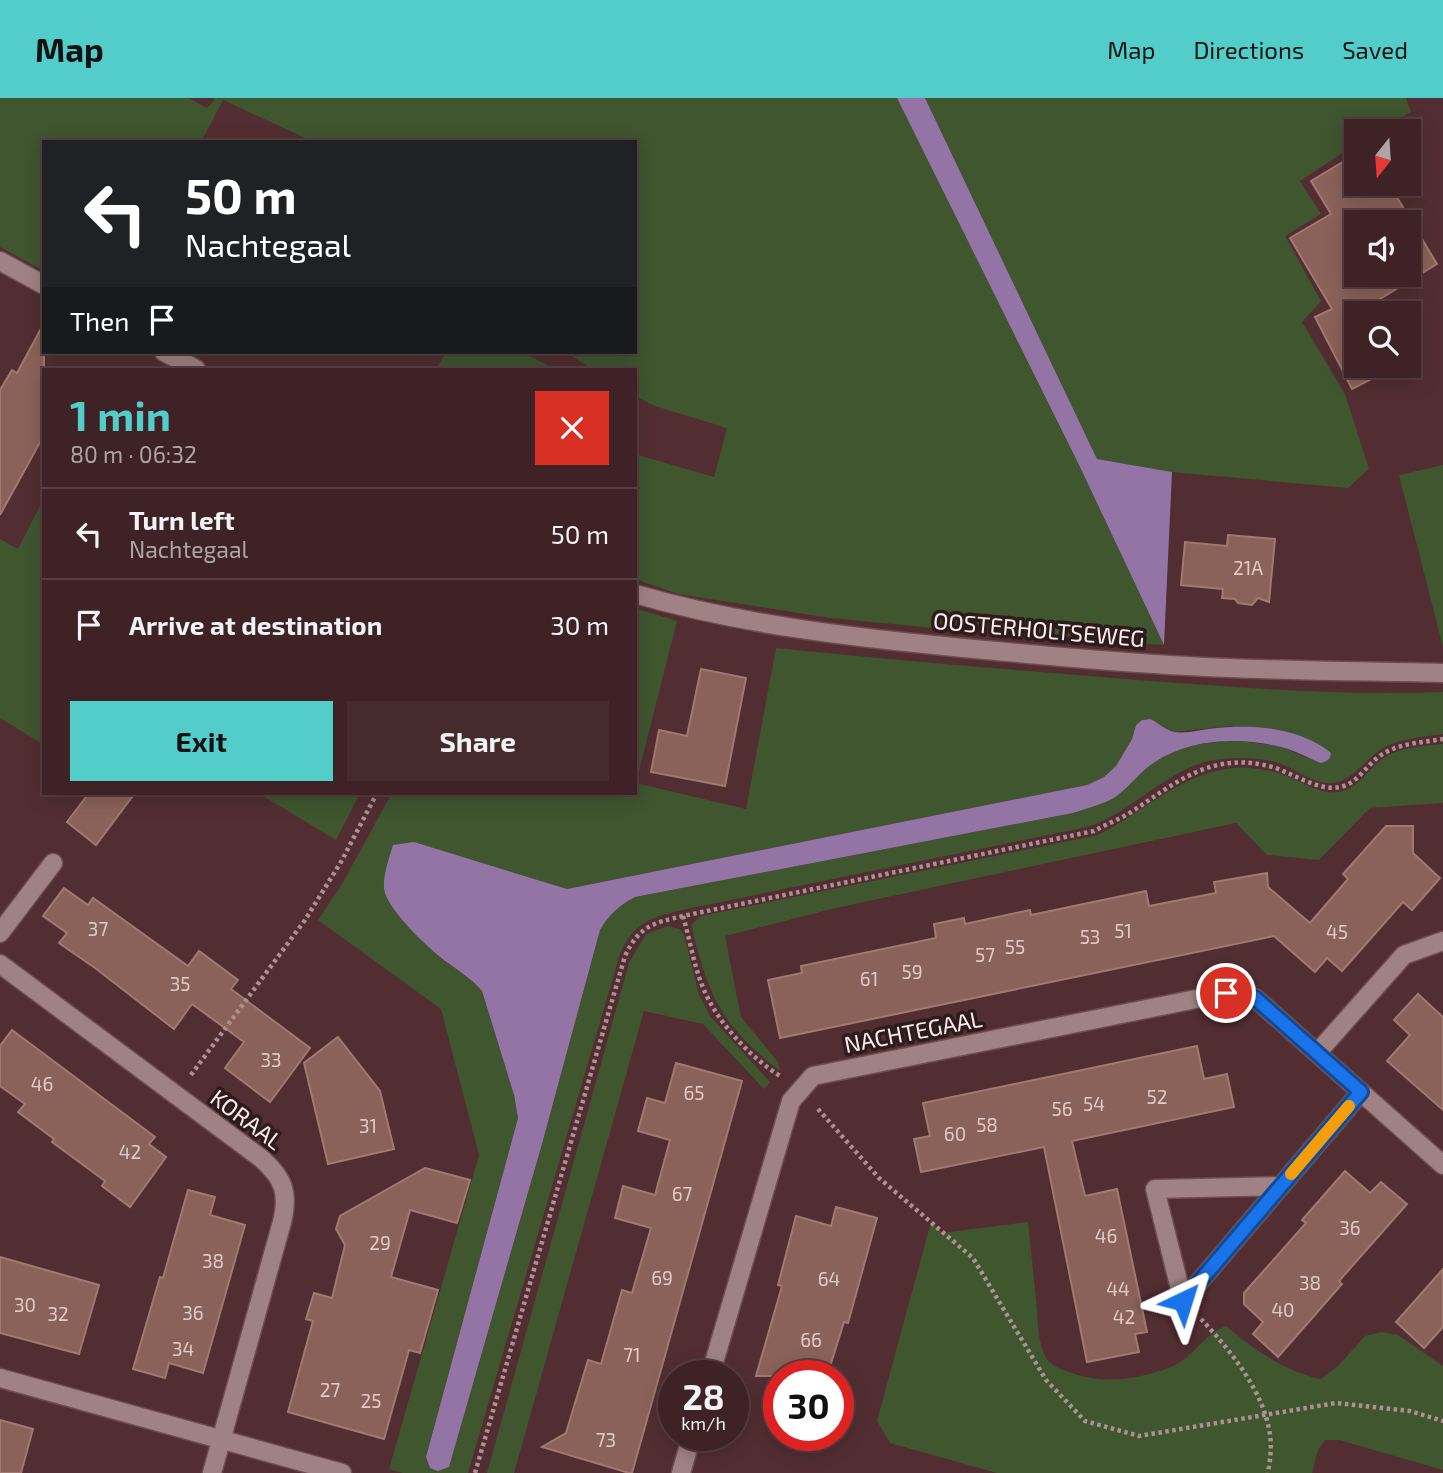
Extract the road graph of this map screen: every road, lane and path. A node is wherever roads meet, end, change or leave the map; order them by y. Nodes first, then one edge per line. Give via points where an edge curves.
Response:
1 (0, 261) edge
2 (42, 284) edge
3 (168, 354) edge
4 (194, 368) edge
5 (637, 595) edge
6 (1443, 673) edge
7 (1443, 739) edge
8 (376, 795) edge
9 (53, 863) dead end
10 (683, 916) junction
11 (0, 933) edge
12 (1443, 941) edge
13 (0, 964) edge
14 (1317, 1053) junction
15 (801, 1089) junction
16 (1361, 1092) junction
17 (176, 1096) junction
18 (1443, 1165) edge
19 (1281, 1186) junction
20 (1183, 1301) junction
21 (715, 1360) edge
22 (0, 1378) edge
23 (1264, 1415) junction
24 (1443, 1421) edge
25 (222, 1439) junction
26 (687, 1451) edge
27 (212, 1473) edge
28 (342, 1473) edge
29 (475, 1473) edge
30 (681, 1473) edge
31 (1269, 1473) edge

1 - 2 street
3 - 4 street
5 - 6 street, OOSTERHOLTSEWEG via 774,625 880,640 1189,666
7 - 10 path via 1403,744 1338,788 1312,784 1263,764 1211,765 1094,831
8 - 17 path via 305,920
9 - 11 street
10 - 15 path via 704,990 717,1013 763,1065
10 - 29 path via 636,934 625,956
12 - 14 street via 1404,954
13 - 17 street, KORAAL
14 - 15 street, NACHTEGAAL via 1255,998 1226,993 813,1076
14 - 16 street, NACHTEGAAL
15 - 21 street via 791,1101
15 - 23 path via 879,1178 972,1258 1046,1380 1085,1421 1139,1436
16 - 18 street, NACHTEGAAL
16 - 19 street
17 - 25 street, KORAAL via 273,1169 286,1196
19 - 20 street
19 - 20 street via 1155,1189
20 - 23 path via 1240,1364
22 - 25 street
23 - 24 path via 1336,1402 1410,1411
23 - 31 path via 1270,1431
25 - 27 street, KORAAL
25 - 28 street
26 - 30 street

